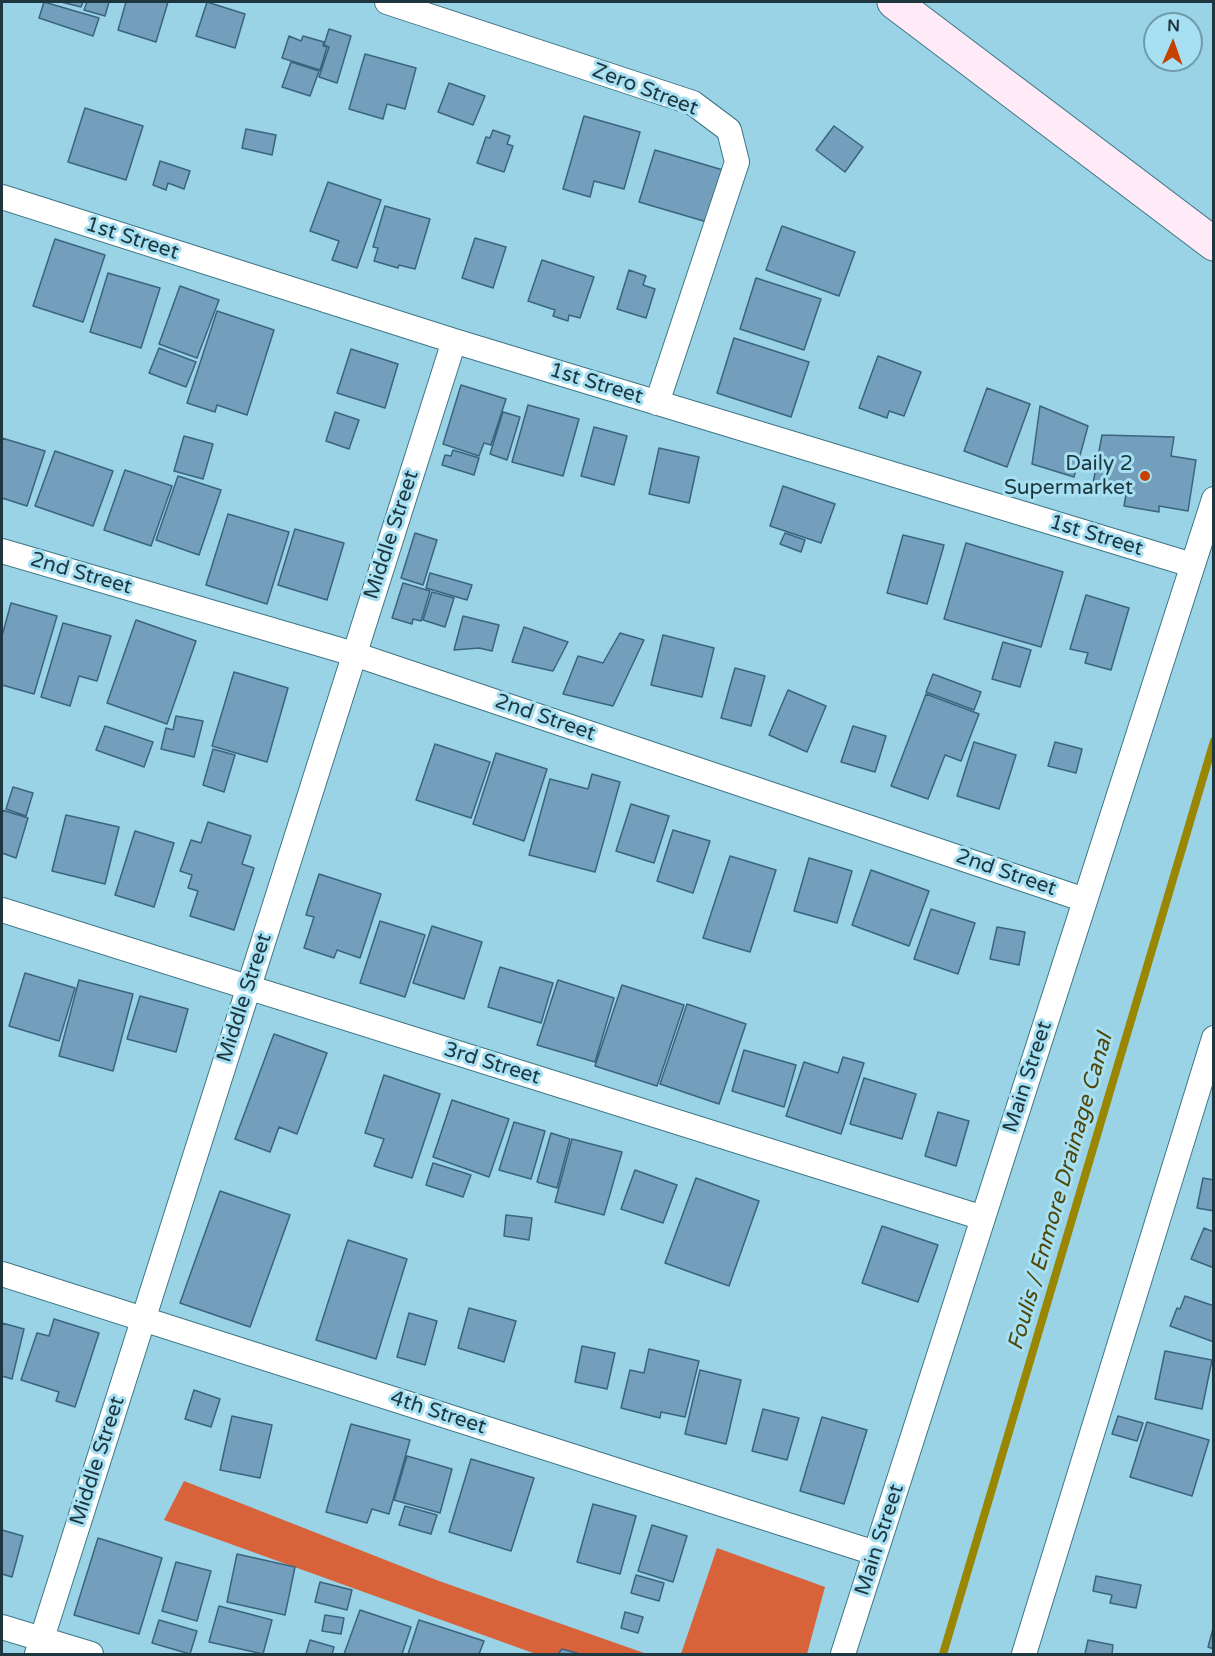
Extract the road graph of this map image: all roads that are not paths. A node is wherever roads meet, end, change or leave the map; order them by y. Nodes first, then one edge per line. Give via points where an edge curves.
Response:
1 (387, 2) edge
2 (894, 2) edge
3 (2, 197) edge
4 (1214, 244) edge
5 (454, 341) junction
6 (657, 403) junction
7 (1214, 499) edge
8 (2, 550) edge
9 (1192, 565) junction
10 (354, 654) junction
11 (1085, 900) junction
12 (2, 910) edge
13 (249, 987) junction
14 (1214, 1038) edge
15 (983, 1218) junction
16 (2, 1274) edge
17 (143, 1319) junction
18 (875, 1553) junction
19 (2, 1627) edge
20 (39, 1647) edge
21 (90, 1654) edge
22 (843, 1654) edge
23 (1024, 1654) edge

1 - 6 street, Zero Street via 693,103 729,130 737,162
2 - 4 main road
3 - 5 street, 1st Street
5 - 6 street, 1st Street
5 - 10 street, Middle Street
6 - 9 street, 1st Street
7 - 9 street, Main Street
8 - 10 street, 2nd Street
9 - 11 street, Main Street
10 - 11 street, 2nd Street
10 - 13 street, Middle Street
11 - 15 street, Main Street
12 - 13 street, 3rd Street
13 - 15 street, 3rd Street
13 - 17 street, Middle Street
14 - 23 street
15 - 18 street, Main Street
16 - 17 street, 4th Street
17 - 18 street, 4th Street
17 - 20 street, Middle Street
18 - 22 street, Main Street
19 - 20 street
20 - 21 street

